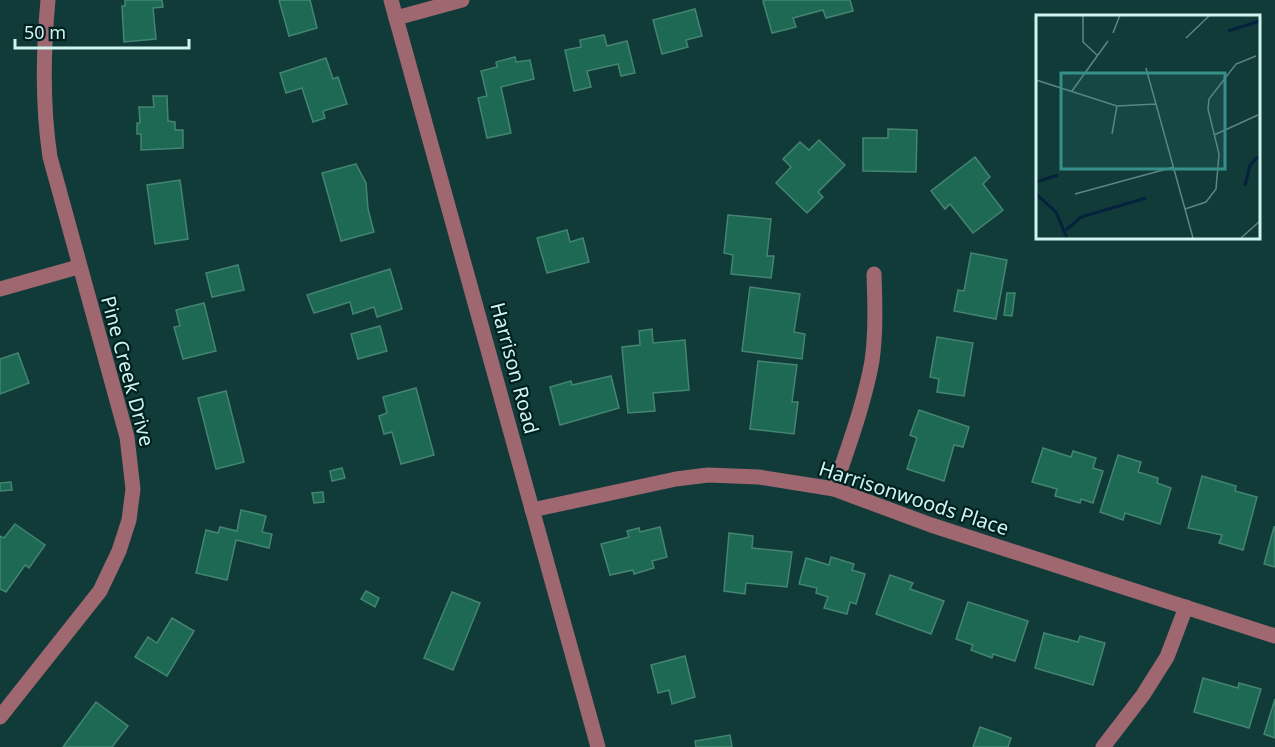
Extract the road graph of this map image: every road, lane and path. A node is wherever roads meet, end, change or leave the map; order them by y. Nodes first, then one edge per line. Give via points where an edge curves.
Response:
1 (48, 0) edge
2 (391, 0) edge
3 (462, 0) edge
4 (396, 18) junction
5 (78, 267) junction
6 (874, 274) dead end
7 (0, 289) edge
8 (834, 489) junction
9 (532, 510) junction
10 (1186, 608) junction
11 (1275, 636) edge
12 (0, 717) edge
13 (598, 747) edge
14 (1103, 747) edge

1 - 5 street, Pine Creek Drive via 43,57 44,117
2 - 4 street, Harrison Road
3 - 4 street
4 - 9 street, Harrison Road
5 - 7 street
5 - 12 street, Pine Creek Drive via 127,437 133,489 129,520 100,591
6 - 8 street via 872,361
8 - 9 street, Harrisonwoods Place via 759,477 708,475 637,485
8 - 10 street, Harrisonwoods Place via 931,525
9 - 13 street, Harrison Road
10 - 11 street, Harrisonwoods Place
10 - 14 street via 1167,657

